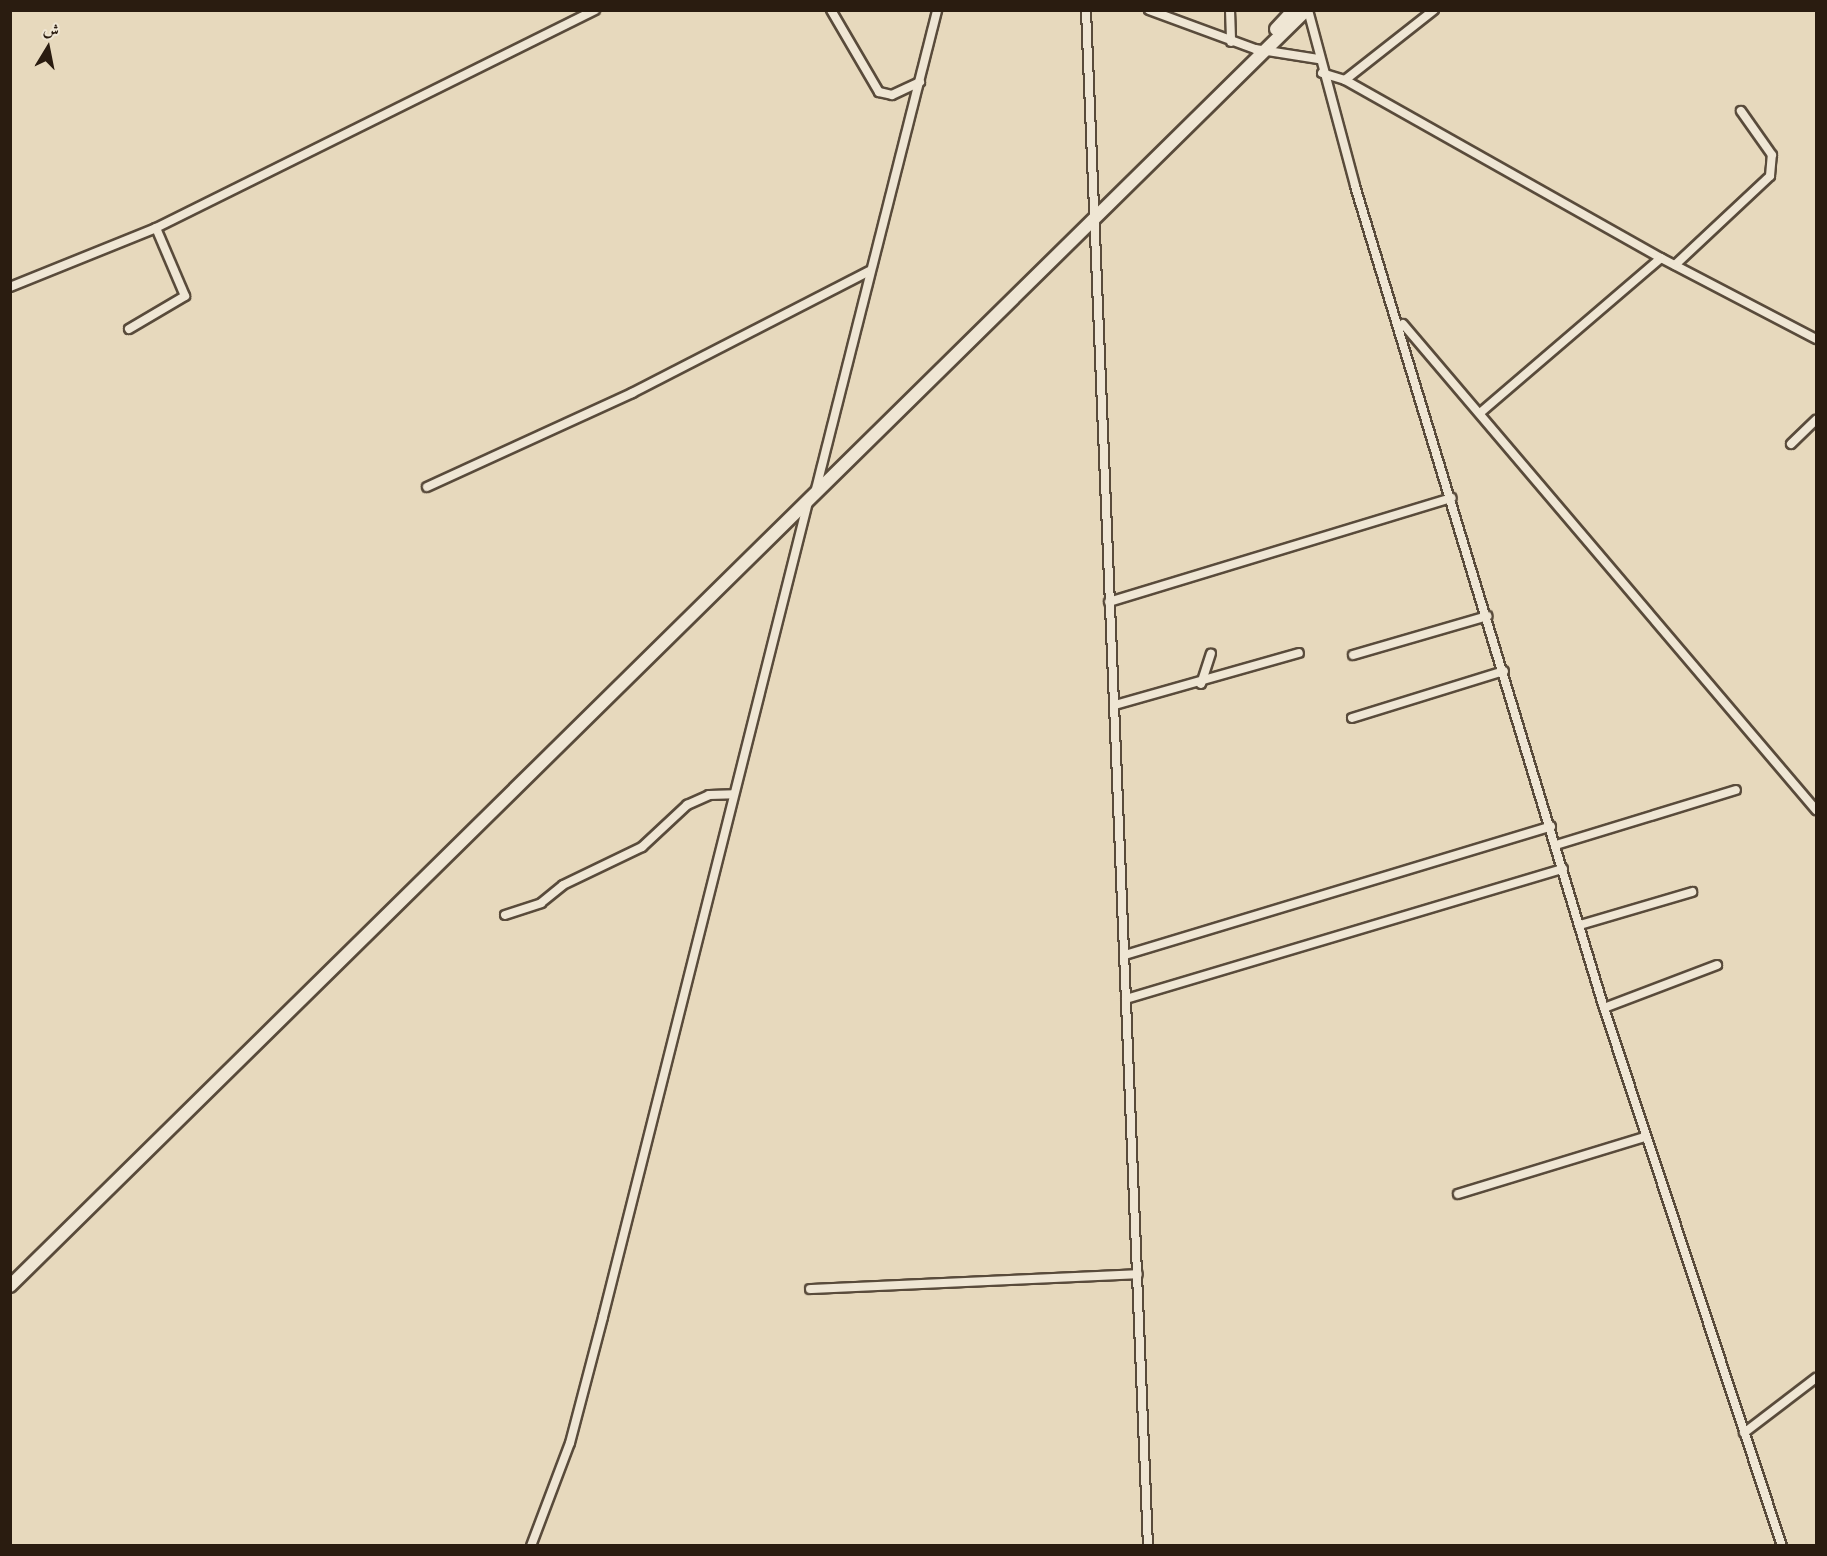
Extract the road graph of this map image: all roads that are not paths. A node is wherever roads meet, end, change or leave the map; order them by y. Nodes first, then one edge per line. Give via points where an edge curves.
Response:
1 (595, 10) edge
2 (831, 10) edge
3 (937, 10) edge
4 (1086, 10) edge
5 (1230, 10) edge
6 (1434, 10) edge
7 (1153, 11) edge
8 (1301, 14) edge
9 (1231, 42) junction
10 (1257, 53) junction
11 (1318, 59) junction
12 (1322, 73) junction
13 (1345, 80) junction
14 (920, 82) junction
15 (1742, 111) dead end
16 (1091, 218) junction
17 (156, 228) junction
18 (1661, 258) junction
19 (1675, 265) junction
20 (869, 271) junction
21 (10, 287) edge
22 (1398, 316) junction
23 (129, 329) dead end
24 (1816, 339) edge
25 (1480, 413) junction
26 (1816, 420) edge
27 (1791, 444) dead end
28 (428, 487) dead end
29 (813, 492) junction
30 (1452, 498) junction
31 (1109, 602) junction
32 (1487, 616) junction
33 (1299, 653) dead end
34 (1211, 654) dead end
35 (1353, 655) dead end
36 (1504, 671) junction
37 (1201, 684) junction
38 (1115, 705) junction
39 (1352, 718) dead end
40 (1736, 790) dead end
41 (734, 794) junction
42 (1816, 810) edge
43 (1551, 826) junction
44 (1556, 845) junction
45 (1563, 869) junction
46 (1692, 892) dead end
47 (505, 915) dead end
48 (1580, 925) junction
49 (1125, 955) junction
50 (1717, 965) dead end
51 (1126, 999) junction
52 (1604, 1008) junction
53 (1646, 1137) junction
54 (1458, 1194) dead end
55 (1138, 1274) junction
56 (10, 1286) edge
57 (810, 1289) dead end
58 (1816, 1378) edge
59 (1744, 1433) junction
60 (531, 1545) edge
61 (1148, 1545) edge
62 (1782, 1545) edge

1 - 17 street
2 - 14 street via 879,92 892,95
3 - 14 street
4 - 16 street
5 - 9 street
6 - 13 street
7 - 9 street
8 - 10 main road
8 - 11 street
9 - 10 street
10 - 11 street
10 - 16 main road
11 - 12 street
12 - 13 street
12 - 22 street
13 - 18 street
14 - 20 street
15 - 19 street via 1772,155 1770,176
16 - 29 main road
16 - 31 street
17 - 21 street
17 - 23 street via 185,296
18 - 19 street
18 - 25 street
19 - 24 street
20 - 28 street via 632,393
20 - 29 street
22 - 25 street
22 - 30 street
25 - 42 street
26 - 27 street
29 - 41 street via 744,773
29 - 56 main road
30 - 31 street
30 - 32 street
31 - 38 street
32 - 35 street
32 - 36 street
33 - 37 street
34 - 37 street
36 - 39 street
36 - 43 street
37 - 38 street
38 - 49 street
40 - 44 street
41 - 47 street via 709,795 687,805 642,847 563,885 540,903
41 - 60 street via 570,1443
43 - 44 street
43 - 49 street
44 - 45 street
45 - 48 street
45 - 51 street
46 - 48 street
48 - 52 street
49 - 51 street
50 - 52 street
51 - 55 street
52 - 53 street
53 - 54 street
53 - 59 street
55 - 57 street
55 - 61 street
58 - 59 street
59 - 62 street

